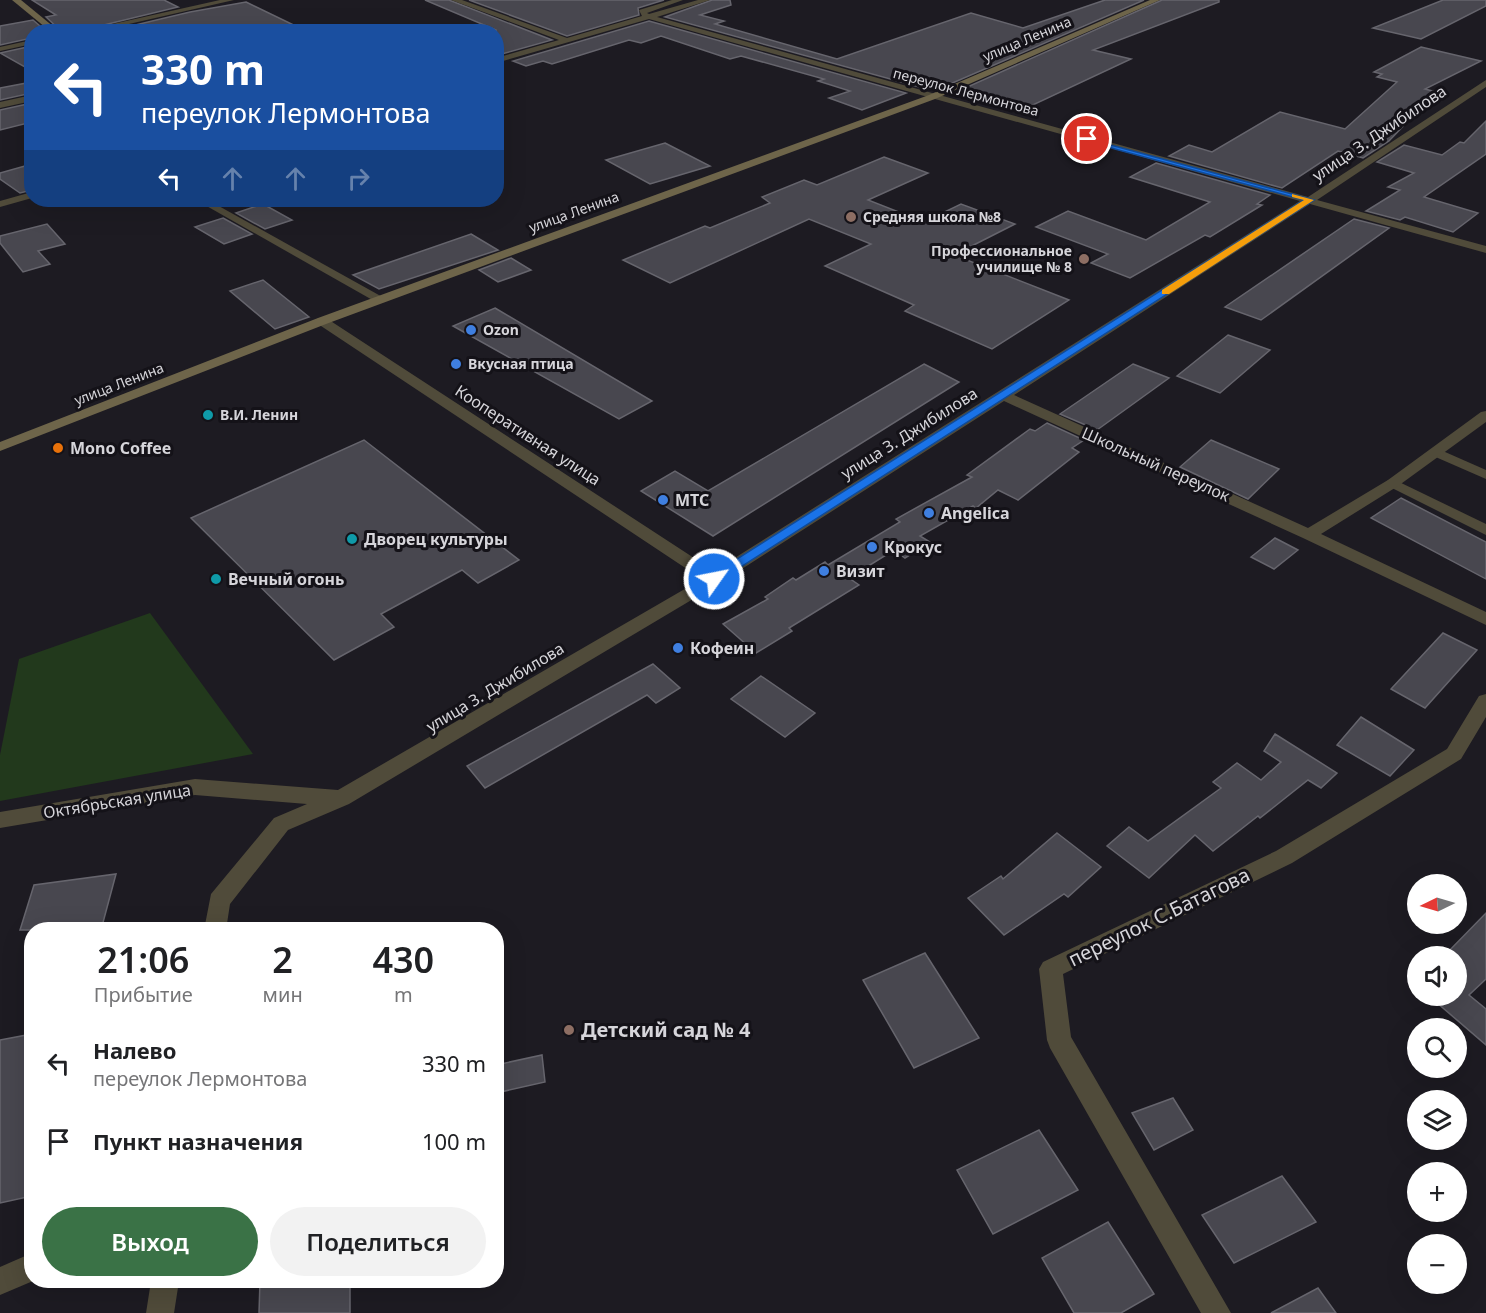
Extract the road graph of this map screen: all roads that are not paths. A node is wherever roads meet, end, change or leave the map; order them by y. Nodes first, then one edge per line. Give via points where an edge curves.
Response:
1 (16, 0) edge
2 (230, 0) edge
3 (455, 0) edge
4 (679, 0) edge
5 (706, 0) edge
6 (1155, 0) edge
7 (647, 16) junction
8 (46, 24) edge
9 (118, 24) edge
10 (566, 40) junction
11 (24, 44) edge
12 (0, 49) edge
13 (504, 59) edge
14 (1486, 83) edge
15 (932, 97) junction
16 (24, 100) edge
17 (0, 105) edge
18 (24, 197) edge
19 (1310, 200) junction
20 (0, 204) edge
21 (214, 207) edge
22 (1486, 250) edge
23 (380, 299) junction
24 (322, 321) junction
25 (1003, 395) junction
26 (1486, 415) edge
27 (0, 447) edge
28 (1436, 452) junction
29 (1486, 476) edge
30 (1393, 483) junction
31 (1486, 530) edge
32 (1309, 534) junction
33 (714, 579) junction
34 (1486, 619) edge
35 (1486, 701) edge
36 (342, 798) junction
37 (0, 820) edge
38 (216, 922) edge
39 (24, 1270) edge
40 (0, 1281) edge
41 (164, 1288) edge
42 (160, 1313) edge
43 (1217, 1313) edge

1 - 8 street
2 - 9 street
3 - 10 street
4 - 7 street via 642,12
5 - 7 street
6 - 15 street, улица Ленина
7 - 10 street
7 - 15 street, переулок Лермонтова
10 - 13 street
11 - 12 street
14 - 19 street, улица З. Джибилова
15 - 19 street, переулок Лермонтова
15 - 23 street, улица Ленина
16 - 17 street
18 - 20 street
19 - 22 street, переулок Лермонтова
19 - 25 street, улица З. Джибилова
21 - 23 street
23 - 24 street, улица Ленина
24 - 27 street, улица Ленина
24 - 33 street, Кооперативная улица
25 - 32 street, Школьный переулок
25 - 33 street, улица З. Джибилова
26 - 28 street
28 - 29 lane
28 - 30 street
30 - 31 lane
30 - 32 street
32 - 34 street, Школьный переулок
33 - 36 street, улица З. Джибилова
35 - 43 street, переулок С.Батагова via 1454,754 1284,857 1051,969 1059,1040
36 - 37 street, Октябрьская улица via 195,787
36 - 38 street, улица З. Джибилова via 281,824 219,901
39 - 40 street
41 - 42 street

